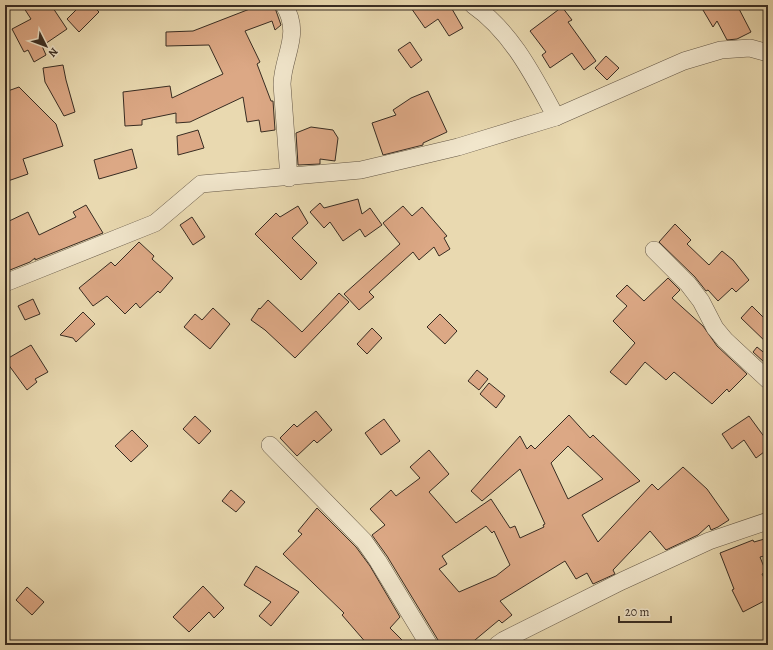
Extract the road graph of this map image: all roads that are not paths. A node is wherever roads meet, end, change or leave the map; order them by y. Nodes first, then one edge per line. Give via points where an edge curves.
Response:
1 (284, 5) edge
2 (473, 5) edge
3 (768, 53) edge
4 (556, 117) junction
5 (289, 178) junction
6 (654, 250) dead end
7 (5, 283) edge
8 (768, 380) edge
9 (270, 445) dead end
10 (768, 521) edge
11 (429, 645) edge
12 (497, 645) edge

1 - 5 street via 289,13 292,33 282,84
2 - 4 street via 493,21 506,36 538,84
3 - 4 street via 750,48 721,50 684,61
4 - 5 street via 458,147 361,170
5 - 7 street via 201,184 155,223
6 - 8 street via 697,295 715,328 725,340
9 - 11 street via 364,541
10 - 12 street via 709,541 622,581

